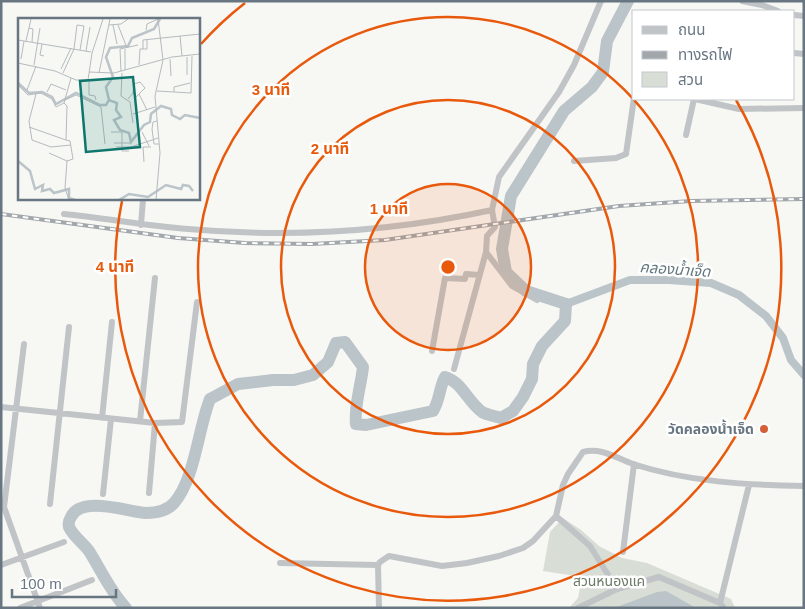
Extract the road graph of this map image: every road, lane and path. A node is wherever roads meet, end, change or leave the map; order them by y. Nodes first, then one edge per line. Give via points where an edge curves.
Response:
1 (601, 1) edge
2 (742, 1) edge
3 (775, 10) edge
4 (634, 100) edge
5 (694, 100) edge
6 (698, 100) edge
7 (804, 108) edge
8 (686, 135) dead end
9 (574, 161) dead end
10 (143, 200) edge
11 (492, 210) junction
12 (64, 214) dead end
13 (141, 224) junction
14 (486, 252) junction
15 (479, 275) junction
16 (155, 278) dead end
17 (537, 300) dead end
18 (196, 302) dead end
19 (112, 322) dead end
20 (69, 327) dead end
21 (24, 344) dead end
22 (432, 350) dead end
23 (454, 369) dead end
24 (1, 407) edge
25 (16, 407) junction
26 (61, 413) junction
27 (102, 418) junction
28 (111, 419) junction
29 (140, 421) junction
30 (155, 423) junction
31 (634, 464) junction
32 (749, 485) junction
33 (804, 486) edge
34 (149, 493) dead end
35 (103, 494) dead end
36 (50, 504) dead end
37 (556, 516) junction
38 (64, 542) dead end
39 (623, 552) dead end
40 (22, 556) junction
41 (280, 563) dead end
42 (1, 565) edge
43 (378, 565) junction
44 (92, 580) dead end
45 (617, 589) junction
46 (39, 604) edge
47 (722, 606) edge
48 (20, 608) edge
49 (379, 608) edge
50 (578, 608) edge

1 - 11 street via 559,92 499,177
2 - 3 street
4 - 9 street via 626,154 616,158
5 - 8 street
6 - 7 street via 739,109
10 - 13 street
11 - 13 street via 408,225 322,233 225,232
11 - 14 street via 494,227 487,236
12 - 13 street
14 - 15 street
14 - 17 street via 512,286
15 - 22 street via 445,278
15 - 23 street
16 - 29 street
18 - 30 street via 182,422
19 - 27 street
20 - 26 street
21 - 25 street
24 - 25 street
25 - 26 street
25 - 40 street via 4,507
26 - 27 street
26 - 36 street
27 - 28 street
28 - 29 street
28 - 35 street
29 - 30 street
30 - 34 street
31 - 32 street via 682,476
31 - 37 street via 599,450 582,452 563,485
31 - 39 street
32 - 33 street
32 - 47 street
37 - 43 street via 533,541 499,556 442,566 388,556
37 - 45 street via 590,546
38 - 40 street
40 - 42 street
40 - 46 street
41 - 43 street
43 - 49 street
44 - 46 street
45 - 47 street via 659,578
45 - 50 street
46 - 48 street

